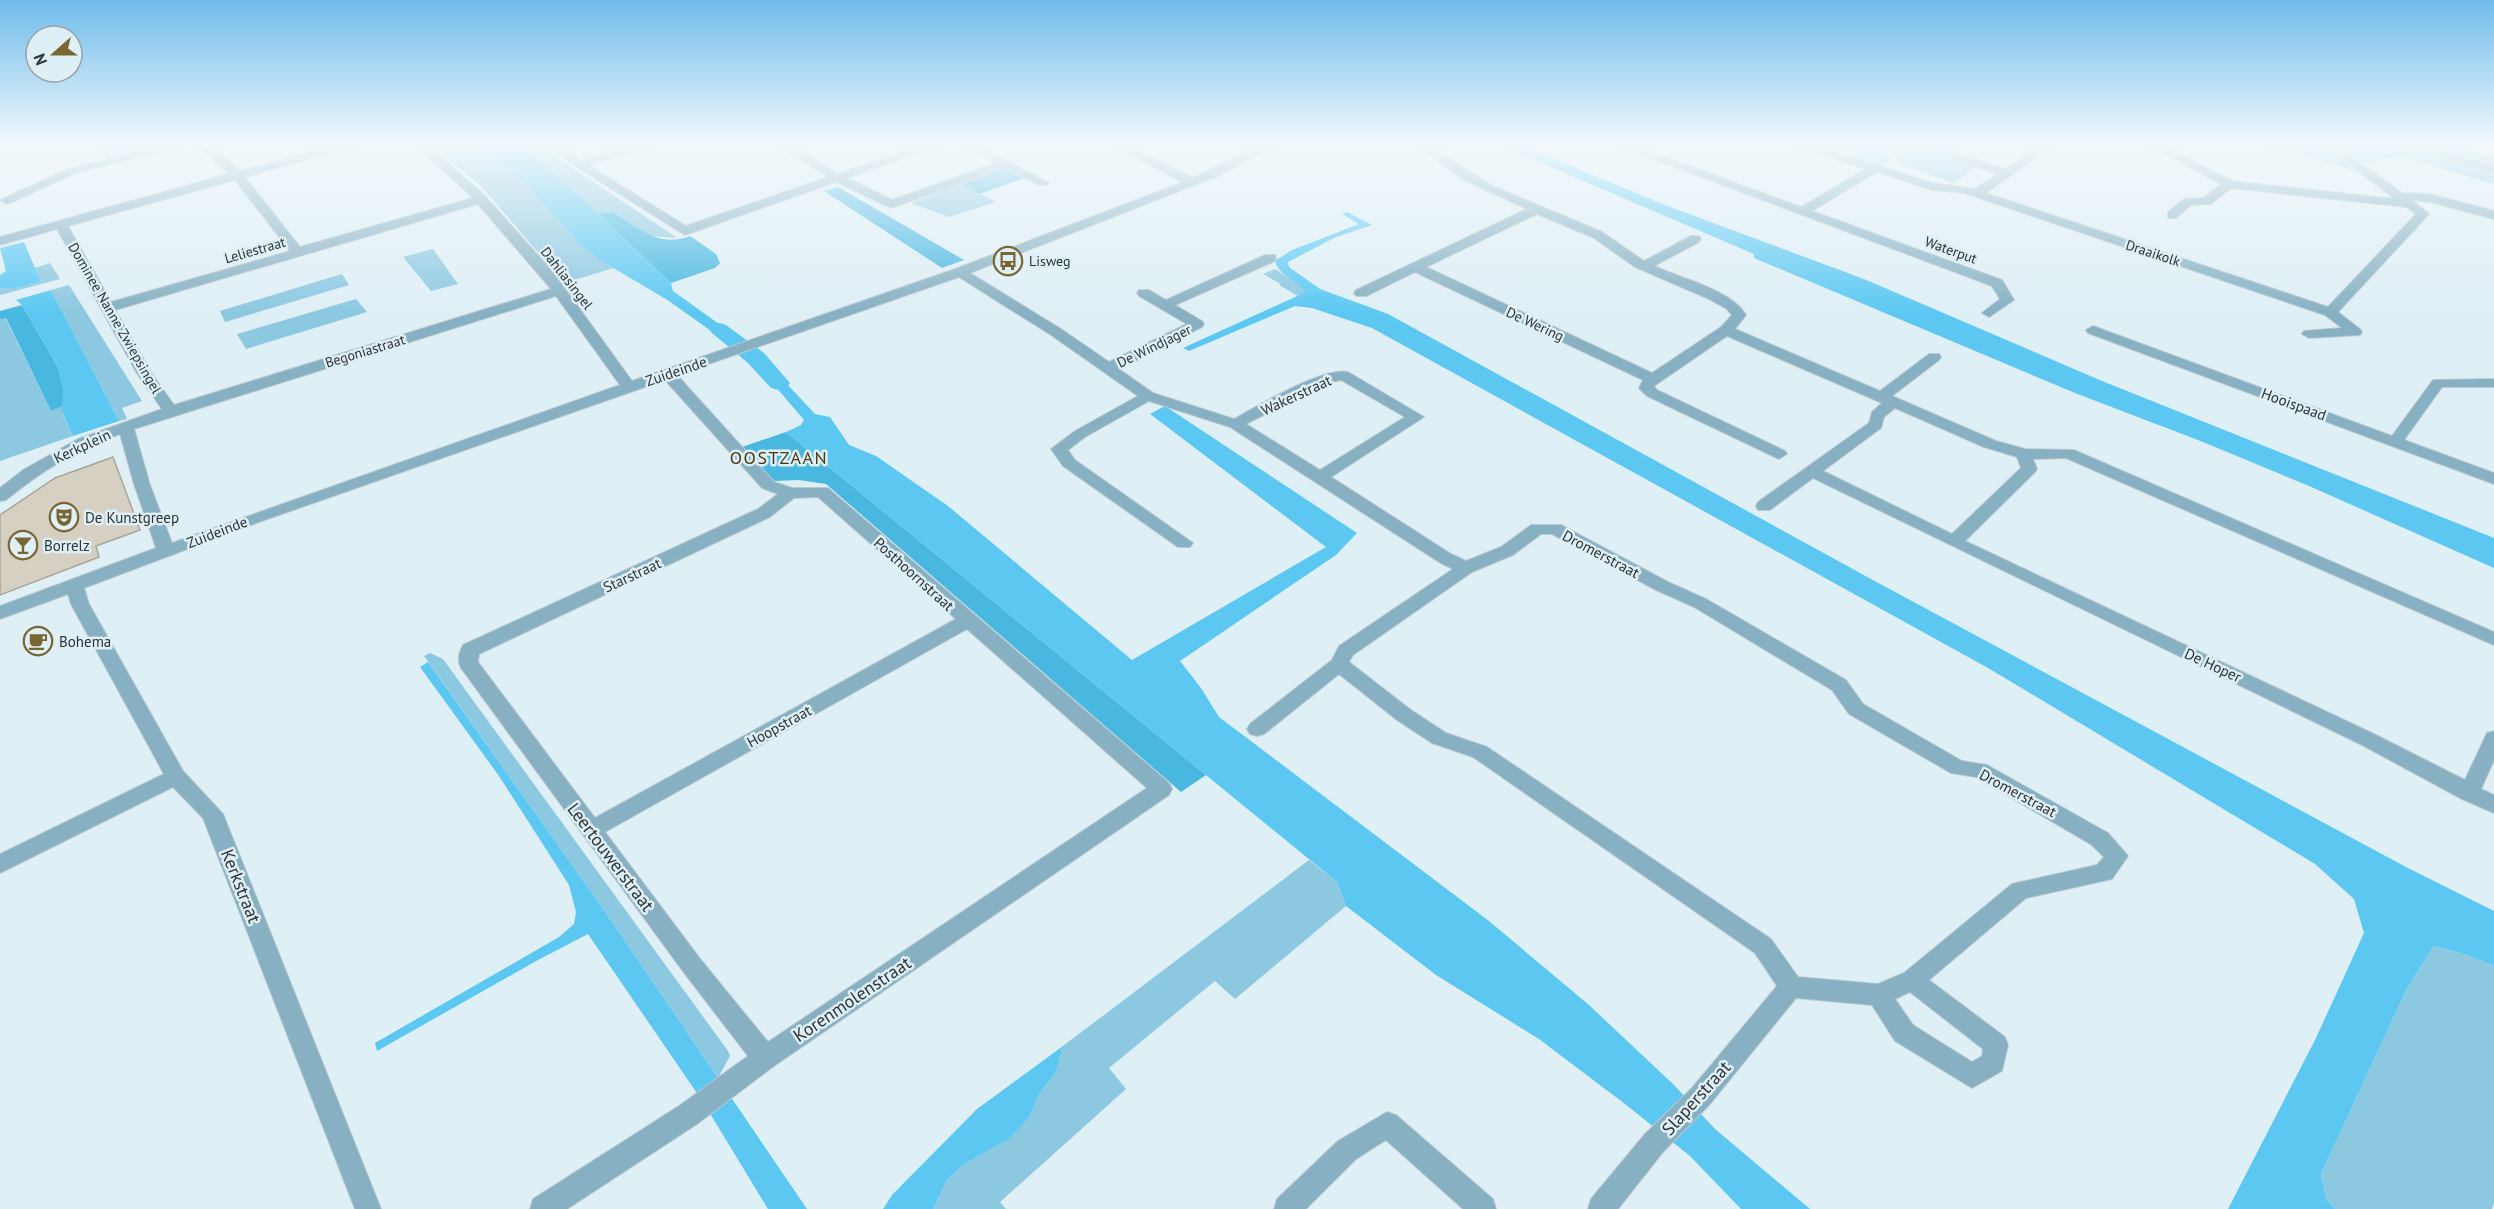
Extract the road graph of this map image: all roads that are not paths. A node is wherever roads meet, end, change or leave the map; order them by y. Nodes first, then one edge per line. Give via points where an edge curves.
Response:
1 (147, 200) edge
2 (257, 200) edge
3 (476, 200) edge
4 (482, 200) edge
5 (637, 200) edge
6 (773, 200) edge
7 (884, 200) edge
8 (901, 200) edge
9 (1145, 200) edge
10 (1515, 200) edge
11 (1774, 200) edge
12 (1821, 200) edge
13 (1999, 200) edge
14 (2208, 200) edge
15 (2405, 200) edge
16 (2439, 200) edge
17 (1535, 210) junction
18 (1803, 211) junction
19 (2172, 215) dead end
20 (2494, 215) edge
21 (60, 225) junction
22 (1695, 239) dead end
23 (0, 241) edge
24 (298, 253) junction
25 (1270, 258) dead end
26 (1644, 266) junction
27 (1417, 268) junction
28 (960, 272) junction
29 (559, 291) junction
30 (1144, 293) dead end
31 (1361, 293) dead end
32 (1165, 305) junction
33 (106, 308) junction
34 (2330, 312) junction
35 (1989, 313) dead end
36 (1726, 330) junction
37 (2093, 330) dead end
38 (2309, 334) dead end
39 (1934, 357) dead end
40 (1109, 368) junction
41 (668, 374) junction
42 (1653, 379) junction
43 (2494, 383) edge
44 (629, 388) junction
45 (1148, 396) junction
46 (1887, 400) junction
47 (171, 411) junction
48 (1234, 424) junction
49 (126, 427) junction
50 (2395, 442) junction
51 (1779, 454) dead end
52 (2024, 454) junction
53 (1813, 472) junction
54 (1321, 477) junction
55 (2494, 479) edge
56 (790, 493) junction
57 (0, 496) edge
58 (1764, 506) dead end
59 (1954, 542) junction
60 (1184, 543) dead end
61 (166, 551) junction
62 (1466, 567) junction
63 (74, 585) junction
64 (0, 613) edge
65 (967, 621) junction
66 (2494, 639) edge
67 (470, 650) joint
68 (1339, 664) junction
69 (1257, 729) dead end
70 (2494, 738) edge
71 (176, 777) junction
72 (1162, 789) joint
73 (2469, 793) junction
74 (2494, 805) edge
75 (591, 830) junction
76 (0, 864) edge
77 (1912, 980) junction
78 (1791, 987) junction
79 (1879, 995) junction
80 (765, 1058) junction
81 (368, 1209) edge
82 (543, 1209) edge
83 (1287, 1209) edge
84 (1483, 1209) edge
85 (1601, 1209) edge

1 - 21 street
2 - 24 street
3 - 24 street, Leliestraat
4 - 29 street, Dahliasingel
5 - 6 street via 686,231
7 - 8 street via 891,204
9 - 28 street, Zuideinde
10 - 17 street
11 - 18 street, Waterput
12 - 18 street
13 - 34 street, Draaikolk
14 - 19 street via 2188,202
15 - 34 street via 2423,214
16 - 20 street
17 - 26 street via 1598,235
17 - 27 street
18 - 35 street, Waterput via 1997,284 2007,300
21 - 23 street
21 - 33 street, Dominee Nanne Zwiepsingel
22 - 26 street
24 - 33 street, Leliestraat
25 - 32 street
26 - 36 street via 1732,306 1739,315
27 - 31 street
27 - 42 street, De Wering
28 - 40 street, Wakerstraat
28 - 41 street, Zuideinde
29 - 44 street, Dahliasingel
29 - 47 street, Begoniastraat
30 - 32 street, De Windjager
32 - 40 street, De Windjager via 1197,324
33 - 47 street, Dominee Nanne Zwiepsingel
34 - 38 street, Draaikolk via 2355,332
36 - 42 street
36 - 46 street
37 - 50 street, Hooispaad
39 - 46 street
40 - 45 street, Wakerstraat
41 - 44 street, Zuideinde
41 - 56 street, Posthoornstraat via 768,485
42 - 51 street via 1646,388 1652,393
43 - 50 street via 2438,383
44 - 61 street, Zuideinde
45 - 48 street, Wakerstraat
45 - 60 street via 1059,449 1069,463
46 - 52 street via 1990,444
46 - 53 street via 1877,415 1876,425
47 - 49 street, Kerkplein
48 - 54 street, Wakerstraat
48 - 54 street, Wakerstraat via 1323,379 1343,375 1416,417
49 - 57 street, Kerkplein via 84,442 29,473
49 - 61 street
50 - 55 street, Hooispaad
52 - 59 street via 2029,469
52 - 66 street via 2068,453
53 - 58 street
53 - 59 street, De Hoper
54 - 62 street, Wakerstraat via 1445,558
56 - 65 street, Posthoornstraat via 822,492
56 - 67 street, Starstraat via 764,513
59 - 73 street, De Hoper via 2369,740
61 - 63 street, Zuideinde
62 - 68 street, Dromerstraat via 1346,651
62 - 77 street, Dromerstraat via 1507,551 1537,529 1555,529 1700,603 1839,685 1856,709 1958,768 1980,770 2011,787 2100,838 2117,855 2104,873 2020,890
63 - 64 street, Zuideinde
63 - 71 street, Kerkstraat via 80,604
65 - 72 street, Posthoornstraat
65 - 75 street, Hoopstraat
67 - 75 street, Leertouwerstraat via 468,663
68 - 69 street
68 - 78 street via 1438,738 1480,752 1755,940
70 - 73 street
71 - 76 street
71 - 81 street, Kerkstraat via 212,814
72 - 80 street, Korenmolenstraat
73 - 74 street, De Hoper
75 - 80 street, Leertouwerstraat
77 - 79 street, Dromerstraat
77 - 79 street via 1996,1045 1993,1063 1972,1076 1904,1033
78 - 79 street, Dromerstraat
78 - 85 street, Slaperstraat
80 - 82 street, Korenmolenstraat via 688,1115
83 - 84 street via 1347,1150 1387,1124

